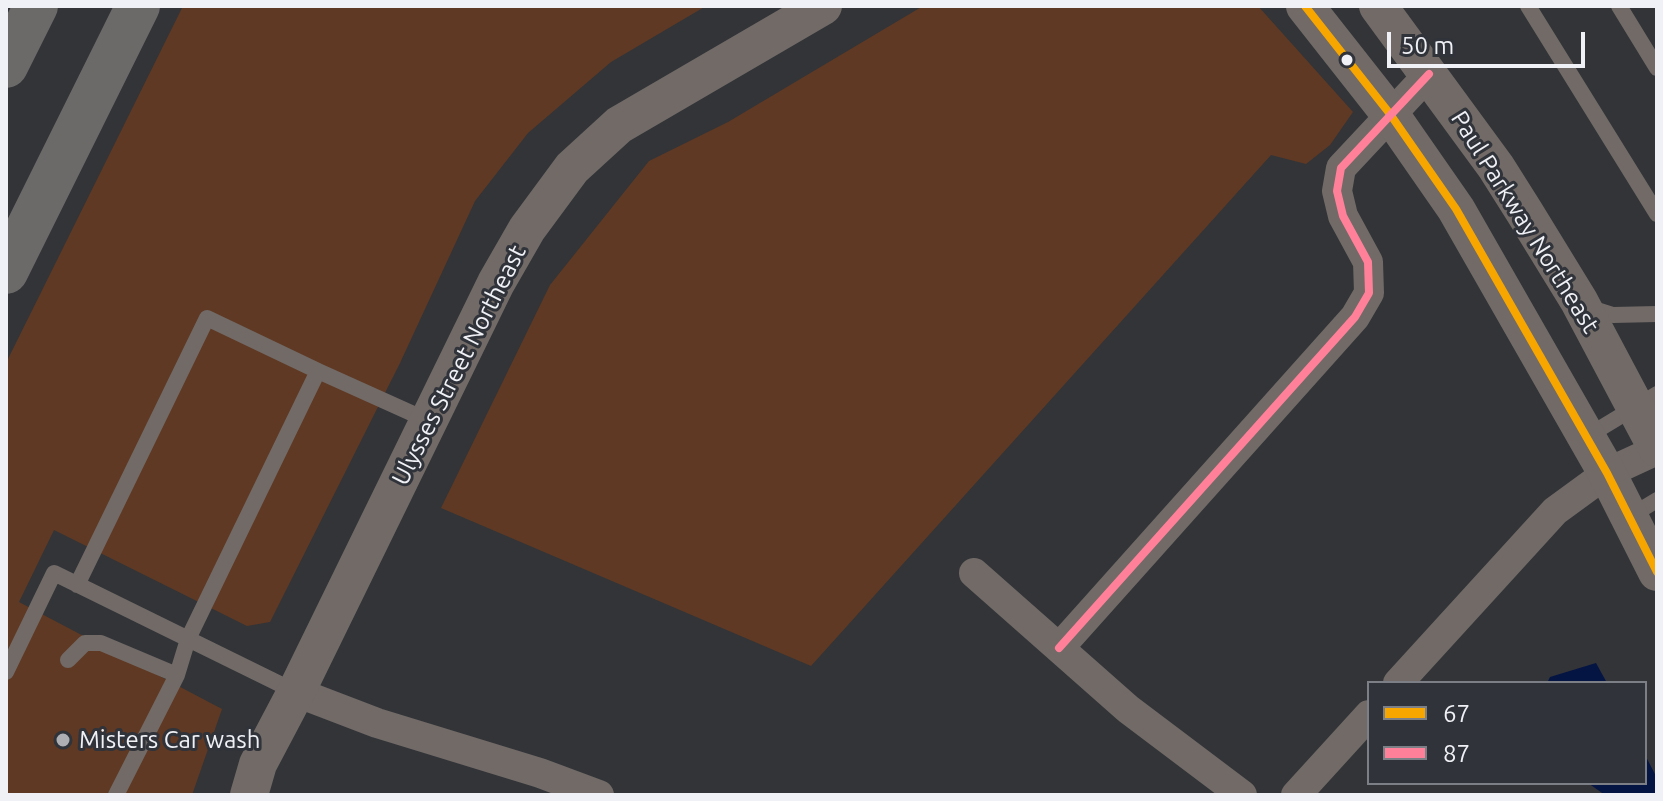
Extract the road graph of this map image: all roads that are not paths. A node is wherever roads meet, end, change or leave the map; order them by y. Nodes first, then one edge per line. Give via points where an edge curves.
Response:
1 (36, 6) edge
2 (138, 6) edge
3 (823, 6) edge
4 (1305, 6) edge
5 (1378, 6) edge
6 (1528, 6) edge
7 (1619, 6) edge
8 (6, 66) edge
9 (1657, 68) edge
10 (1429, 74) junction
11 (1390, 114) junction
12 (1657, 214) edge
13 (6, 272) edge
14 (1579, 301) junction
15 (1657, 314) edge
16 (318, 371) junction
17 (1646, 400) edge
18 (429, 421) junction
19 (1586, 437) junction
20 (1657, 449) edge
21 (1607, 473) junction
22 (1643, 508) edge
23 (1657, 572) edge
24 (974, 573) dead end
25 (77, 585) junction
26 (188, 639) junction
27 (1059, 648) junction
28 (68, 660) dead end
29 (6, 672) edge
30 (177, 675) junction
31 (1400, 681) edge
32 (296, 692) junction
33 (1367, 717) edge
34 (116, 795) edge
35 (249, 795) edge
36 (599, 795) edge
37 (1242, 795) edge
38 (1296, 795) edge

1 - 8 highway
2 - 13 highway
3 - 18 street, Ulysses Street Northeast via 630,118 572,168 496,283
4 - 11 street
5 - 10 street, Paul Parkway Northeast
6 - 12 lane
7 - 9 lane
10 - 11 street
10 - 14 street, Paul Parkway Northeast via 1496,167
11 - 19 street via 1456,209
11 - 27 street via 1341,168 1337,191 1343,216 1368,262 1369,293 1355,317
14 - 15 lane via 1613,315
14 - 17 street, Paul Parkway Northeast
16 - 18 lane
16 - 25 lane via 207,318
16 - 26 lane
17 - 19 lane
17 - 20 street, Paul Parkway Northeast
18 - 32 street, Ulysses Street Northeast
19 - 21 street
20 - 21 street
21 - 22 street
21 - 31 street via 1555,511
22 - 23 street
24 - 27 street
25 - 26 lane
25 - 29 lane via 54,573
26 - 30 lane
26 - 32 lane
27 - 37 street via 1128,709
28 - 30 lane via 85,643 101,643
30 - 34 lane
32 - 35 street, Ulysses Street Northeast via 258,764
32 - 36 street
33 - 38 street

